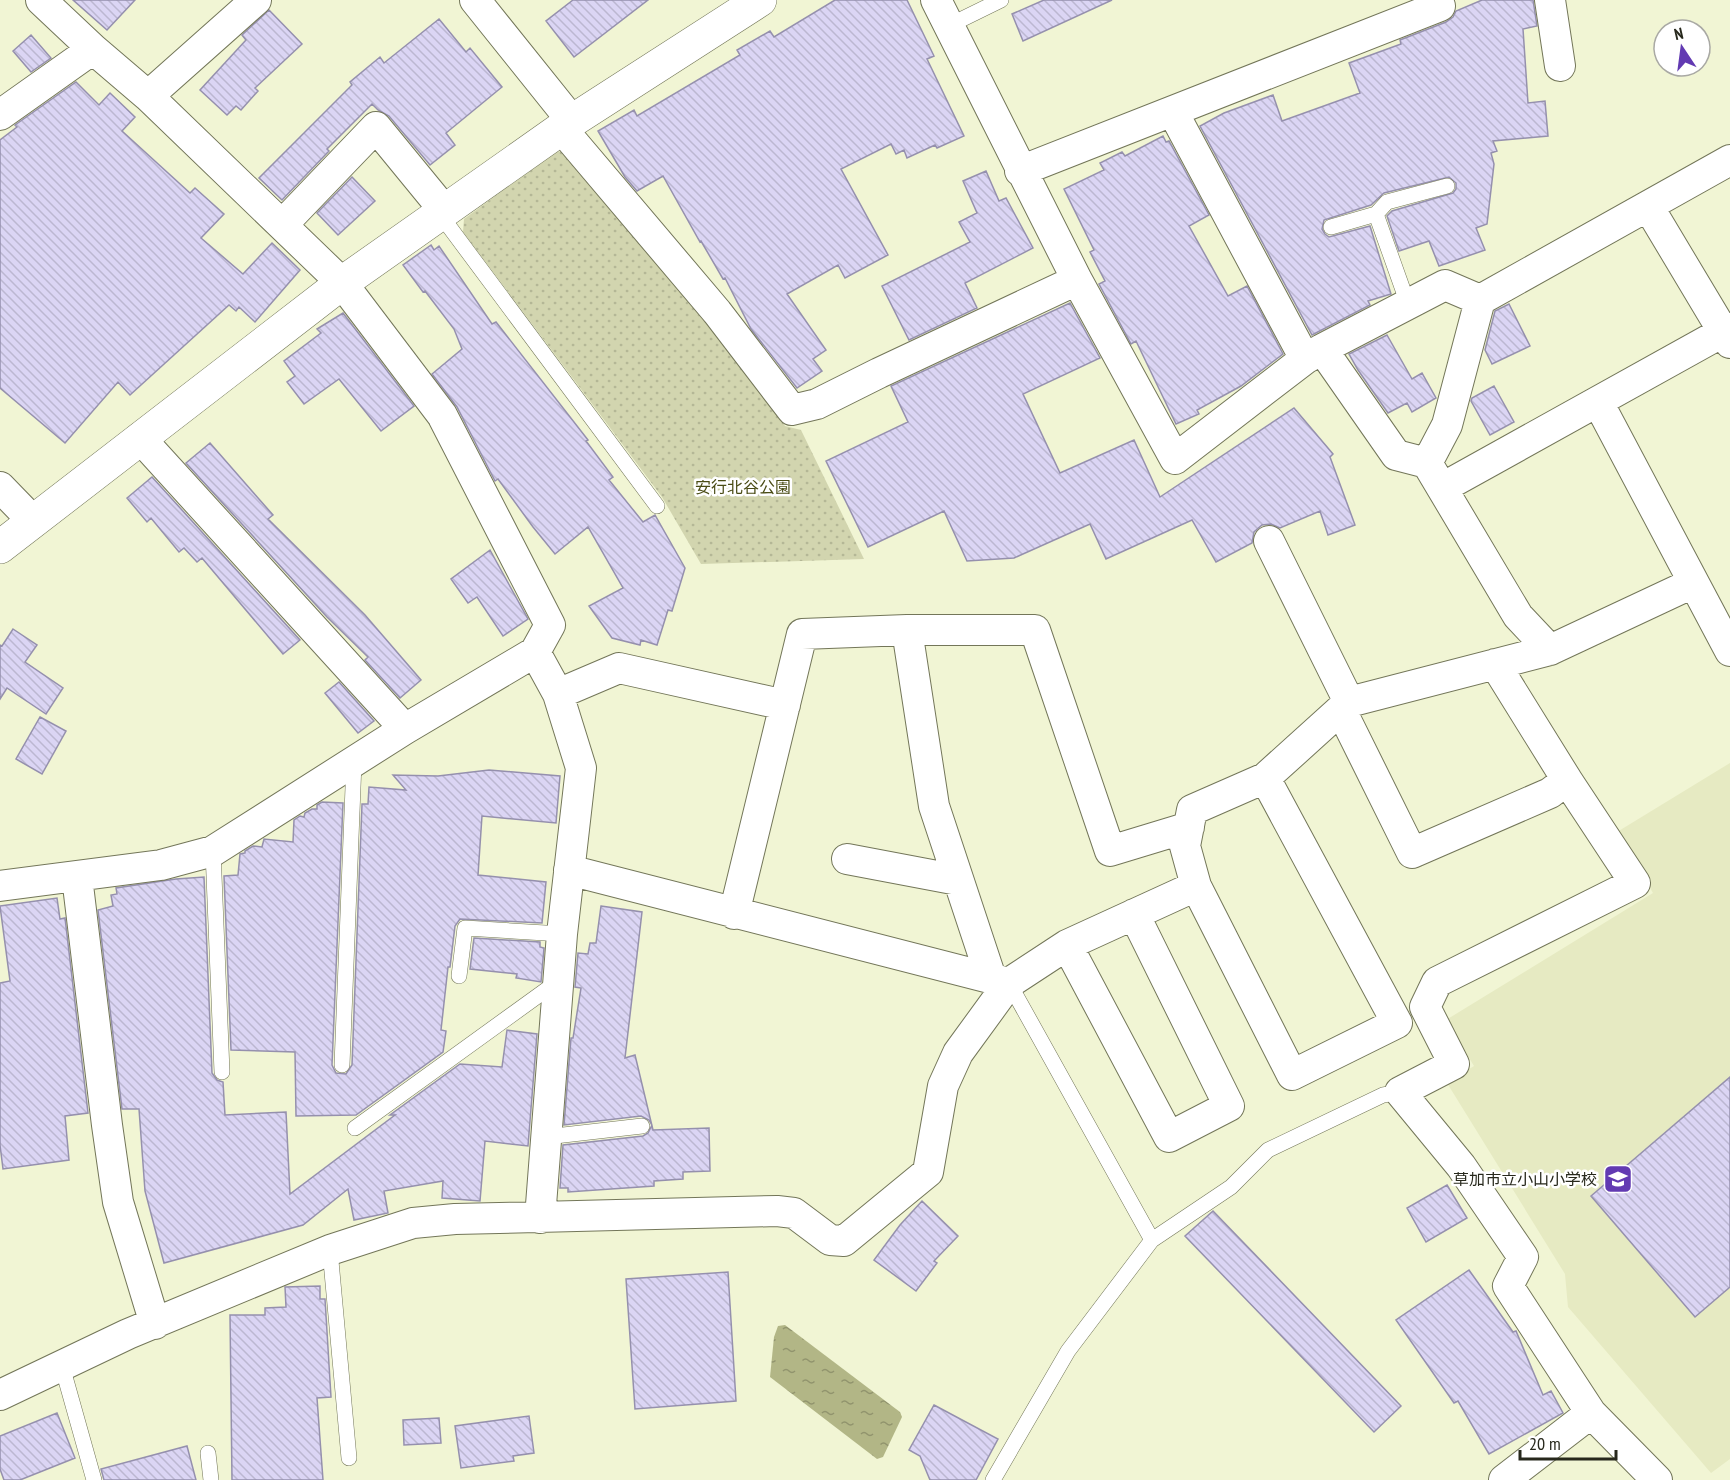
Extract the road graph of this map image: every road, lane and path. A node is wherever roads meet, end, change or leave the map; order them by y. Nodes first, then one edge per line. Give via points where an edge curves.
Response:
1 (256, 0) edge
2 (475, 0) edge
3 (760, 0) edge
4 (1001, 0) edge
5 (1551, 0) edge
6 (49, 3) edge
7 (1448, 3) edge
8 (942, 13) edge
9 (93, 49) junction
10 (1560, 66) dead end
11 (148, 96) junction
12 (1173, 112) junction
13 (0, 115) edge
14 (567, 125) junction
15 (1730, 160) edge
16 (1020, 171) junction
17 (1447, 186) dead end
18 (1648, 206) junction
19 (442, 212) junction
20 (1376, 214) junction
21 (282, 225) junction
22 (1331, 227) dead end
23 (1077, 280) junction
24 (342, 283) junction
25 (1480, 300) junction
26 (1408, 304) junction
27 (1728, 334) edge
28 (1313, 354) junction
29 (1598, 402) junction
30 (140, 438) junction
31 (1435, 475) junction
32 (0, 487) edge
33 (657, 506) dead end
34 (33, 521) junction
35 (1269, 541) dead end
36 (0, 546) edge
37 (1693, 583) junction
38 (907, 630) junction
39 (1550, 650) junction
40 (1730, 651) edge
41 (535, 652) junction
42 (1495, 664) junction
43 (558, 694) junction
44 (785, 705) junction
45 (1345, 706) junction
46 (405, 729) junction
47 (354, 762) junction
48 (1265, 778) junction
49 (1568, 780) junction
50 (1189, 828) junction
51 (213, 851) junction
52 (847, 859) dead end
53 (569, 870) junction
54 (77, 877) junction
55 (958, 879) junction
56 (1196, 885) junction
57 (0, 886) edge
58 (734, 914) junction
59 (1134, 914) junction
60 (562, 934) junction
61 (1066, 945) junction
62 (459, 976) dead end
63 (558, 981) junction
64 (1000, 981) junction
65 (1432, 991) junction
66 (1397, 1023) junction
67 (342, 1065) dead end
68 (222, 1072) dead end
69 (1400, 1092) junction
70 (642, 1126) dead end
71 (355, 1128) dead end
72 (546, 1137) junction
73 (540, 1218) junction
74 (1152, 1240) junction
75 (330, 1250) junction
76 (154, 1324) junction
77 (62, 1366) junction
78 (0, 1395) edge
79 (1591, 1413) junction
80 (208, 1453) dead end
81 (349, 1458) dead end
82 (94, 1480) edge
83 (211, 1480) edge
84 (993, 1480) edge
85 (1504, 1480) edge
86 (1657, 1480) edge

1 - 11 street
2 - 14 street
3 - 14 street
4 - 8 lane
5 - 10 street
6 - 9 street
7 - 12 street
8 - 16 street
9 - 11 street
9 - 13 street
11 - 21 street
12 - 16 street
12 - 28 street
14 - 19 street
14 - 23 street via 792,410 818,404
15 - 18 street
16 - 23 street
17 - 20 lane via 1387,202
18 - 25 street
18 - 27 street
19 - 21 street via 376,127
19 - 24 street
19 - 33 lane
20 - 22 lane
20 - 26 lane
21 - 24 street
23 - 28 street via 1174,459
24 - 30 street
24 - 41 street via 442,415 550,625
25 - 26 street via 1445,285
25 - 31 street
26 - 28 street
27 - 29 street
28 - 31 street via 1396,455
29 - 31 street
29 - 37 street
30 - 34 street
30 - 46 street
31 - 39 street via 1518,616
32 - 34 street
34 - 36 street
35 - 45 street
37 - 39 street
37 - 40 street
38 - 44 street via 802,634
38 - 50 street via 1035,630 1110,851
38 - 55 street via 934,806
39 - 42 street
41 - 43 street
41 - 46 street
42 - 45 street
42 - 49 street
43 - 44 street via 620,668
43 - 53 street via 581,768
44 - 58 street
45 - 48 street
45 - 49 street via 1412,853 1550,793
46 - 47 street
47 - 51 street
47 - 67 lane
48 - 50 street via 1192,810
48 - 66 street
49 - 65 street via 1635,883 1437,982
50 - 56 street via 1185,846
51 - 54 street via 161,865
51 - 68 lane
52 - 55 street
53 - 58 street
53 - 60 street
54 - 57 street
54 - 76 street via 118,1202
55 - 64 street
56 - 59 street
56 - 66 street via 1292,1075
58 - 64 street
59 - 61 street
59 - 61 street via 1229,1106 1169,1137
60 - 62 lane via 465,928
60 - 63 street
61 - 64 street
63 - 71 lane
63 - 72 street
64 - 73 street via 943,1086 928,1172 844,1241 830,1240 794,1213 777,1211
64 - 74 lane
65 - 66 street via 1412,1001
65 - 69 street via 1425,1007 1454,1064
69 - 74 lane via 1383,1095 1268,1150 1231,1187
69 - 79 street via 1461,1166 1523,1257 1508,1286
70 - 72 lane
72 - 73 street
73 - 75 street via 413,1223
74 - 84 lane via 1068,1351
75 - 76 street
75 - 81 lane
76 - 77 street
77 - 78 street
77 - 82 lane
79 - 85 street
79 - 86 street
80 - 83 lane

